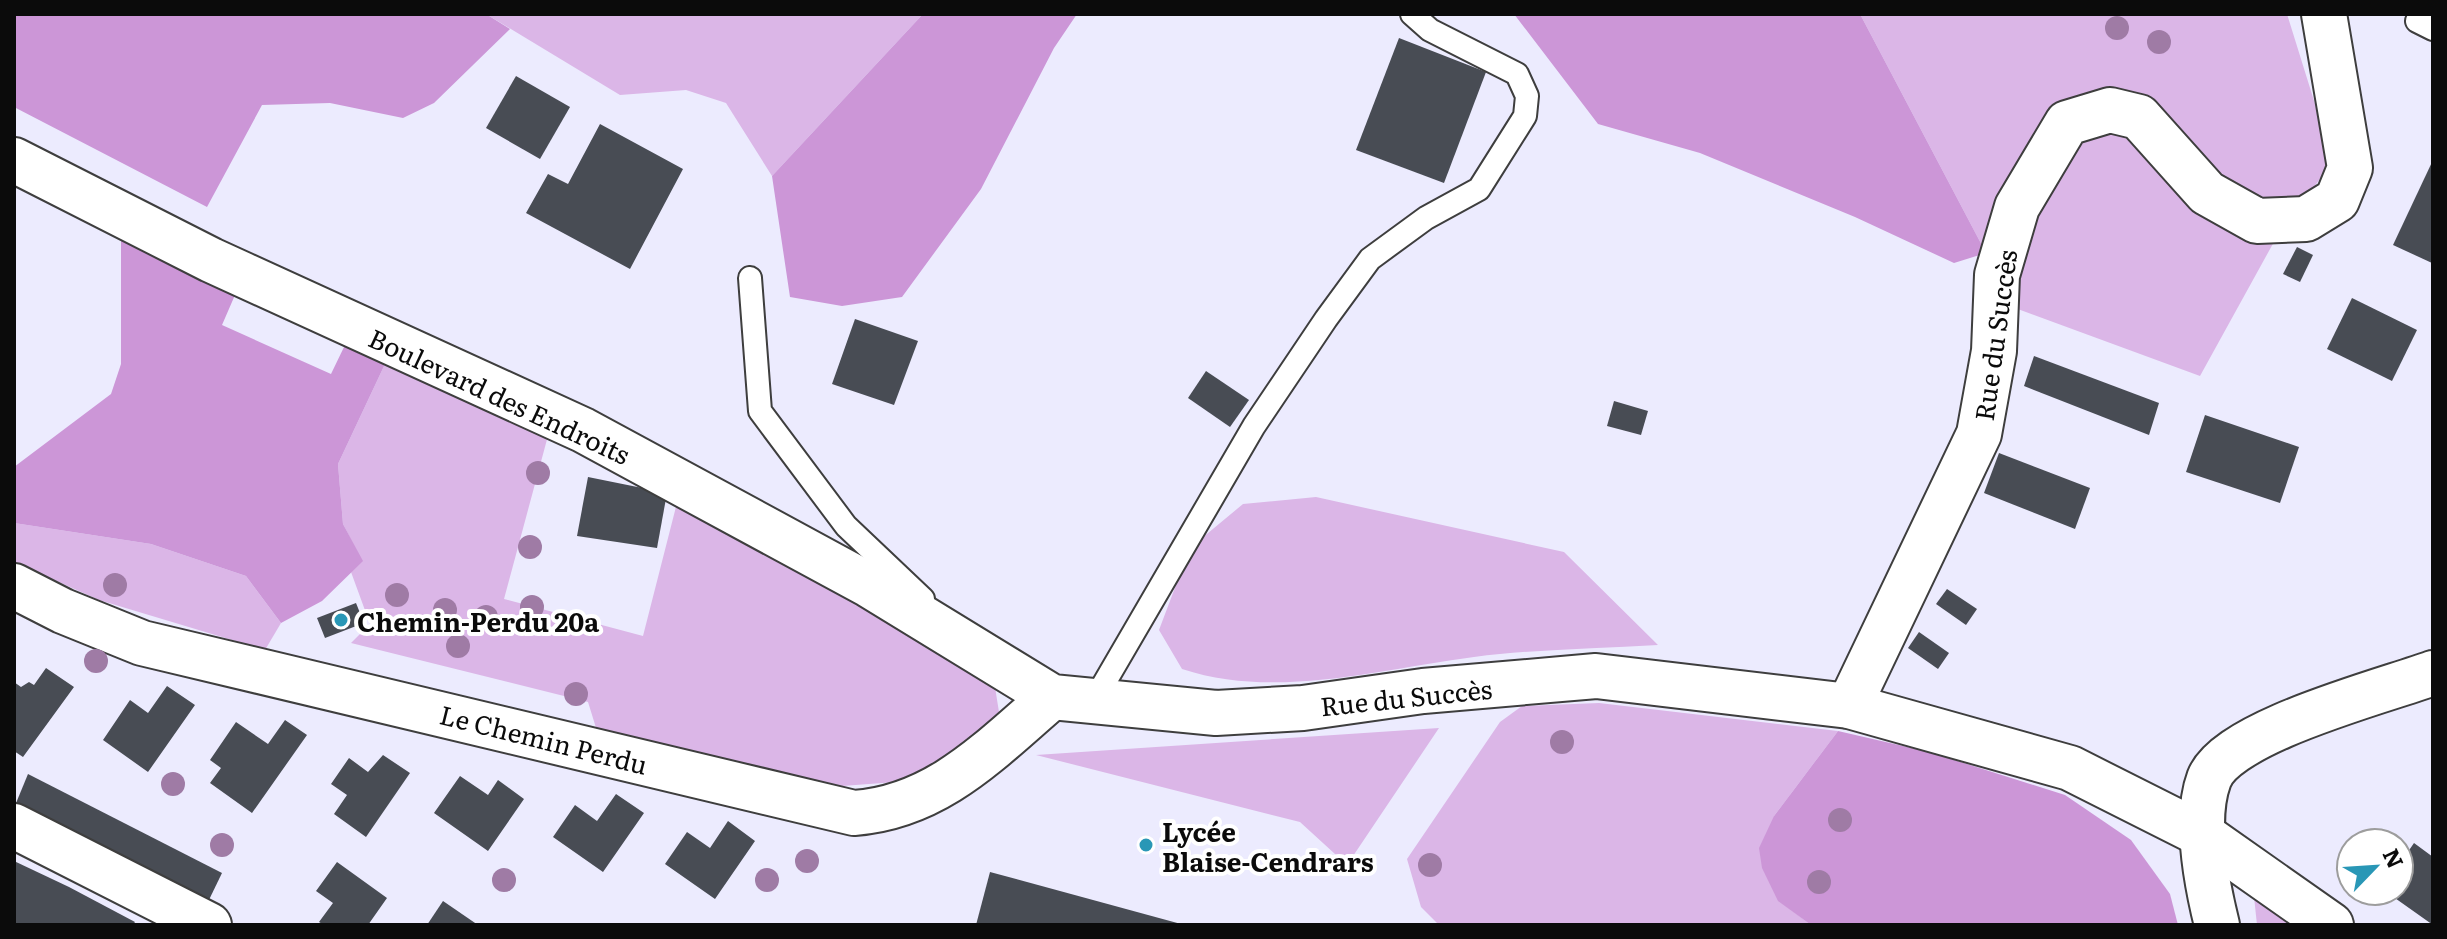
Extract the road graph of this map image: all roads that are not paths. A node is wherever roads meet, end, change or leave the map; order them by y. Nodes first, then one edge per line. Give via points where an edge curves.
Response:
1 (1412, 14) edge
2 (2324, 14) edge
3 (14, 160) edge
4 (750, 278) dead end
5 (14, 586) edge
6 (976, 650) junction
7 (2433, 673) edge
8 (1052, 697) junction
9 (1095, 699) junction
10 (1849, 706) junction
11 (14, 826) edge
12 (2203, 835) junction
13 (209, 925) edge
14 (2217, 925) edge
15 (2331, 925) edge

1 - 9 lane via 1430,30 1517,74 1527,96 1525,116 1479,189 1426,218 1370,259 1254,426
2 - 10 street, Rue du Succès via 2350,168 2337,200 2306,219 2257,221 2207,193 2139,117 2110,110 2067,123 2017,207 1997,275 1994,351 1979,434
3 - 6 street, Boulevard des Endroits via 211,260 583,430 869,585
4 - 6 lane via 760,411 846,526
5 - 8 street, Le Chemin Perdu via 142,643 854,813 888,811 912,802 968,769
6 - 8 street, Rue du Succès
7 - 12 street via 2264,732 2232,751 2209,778
8 - 9 street, Rue du Succès
9 - 10 street, Rue du Succès via 1216,713 1596,676
10 - 12 street, Rue du Succès via 2070,768
11 - 13 street
12 - 14 street
12 - 15 street, Rue du Succès

